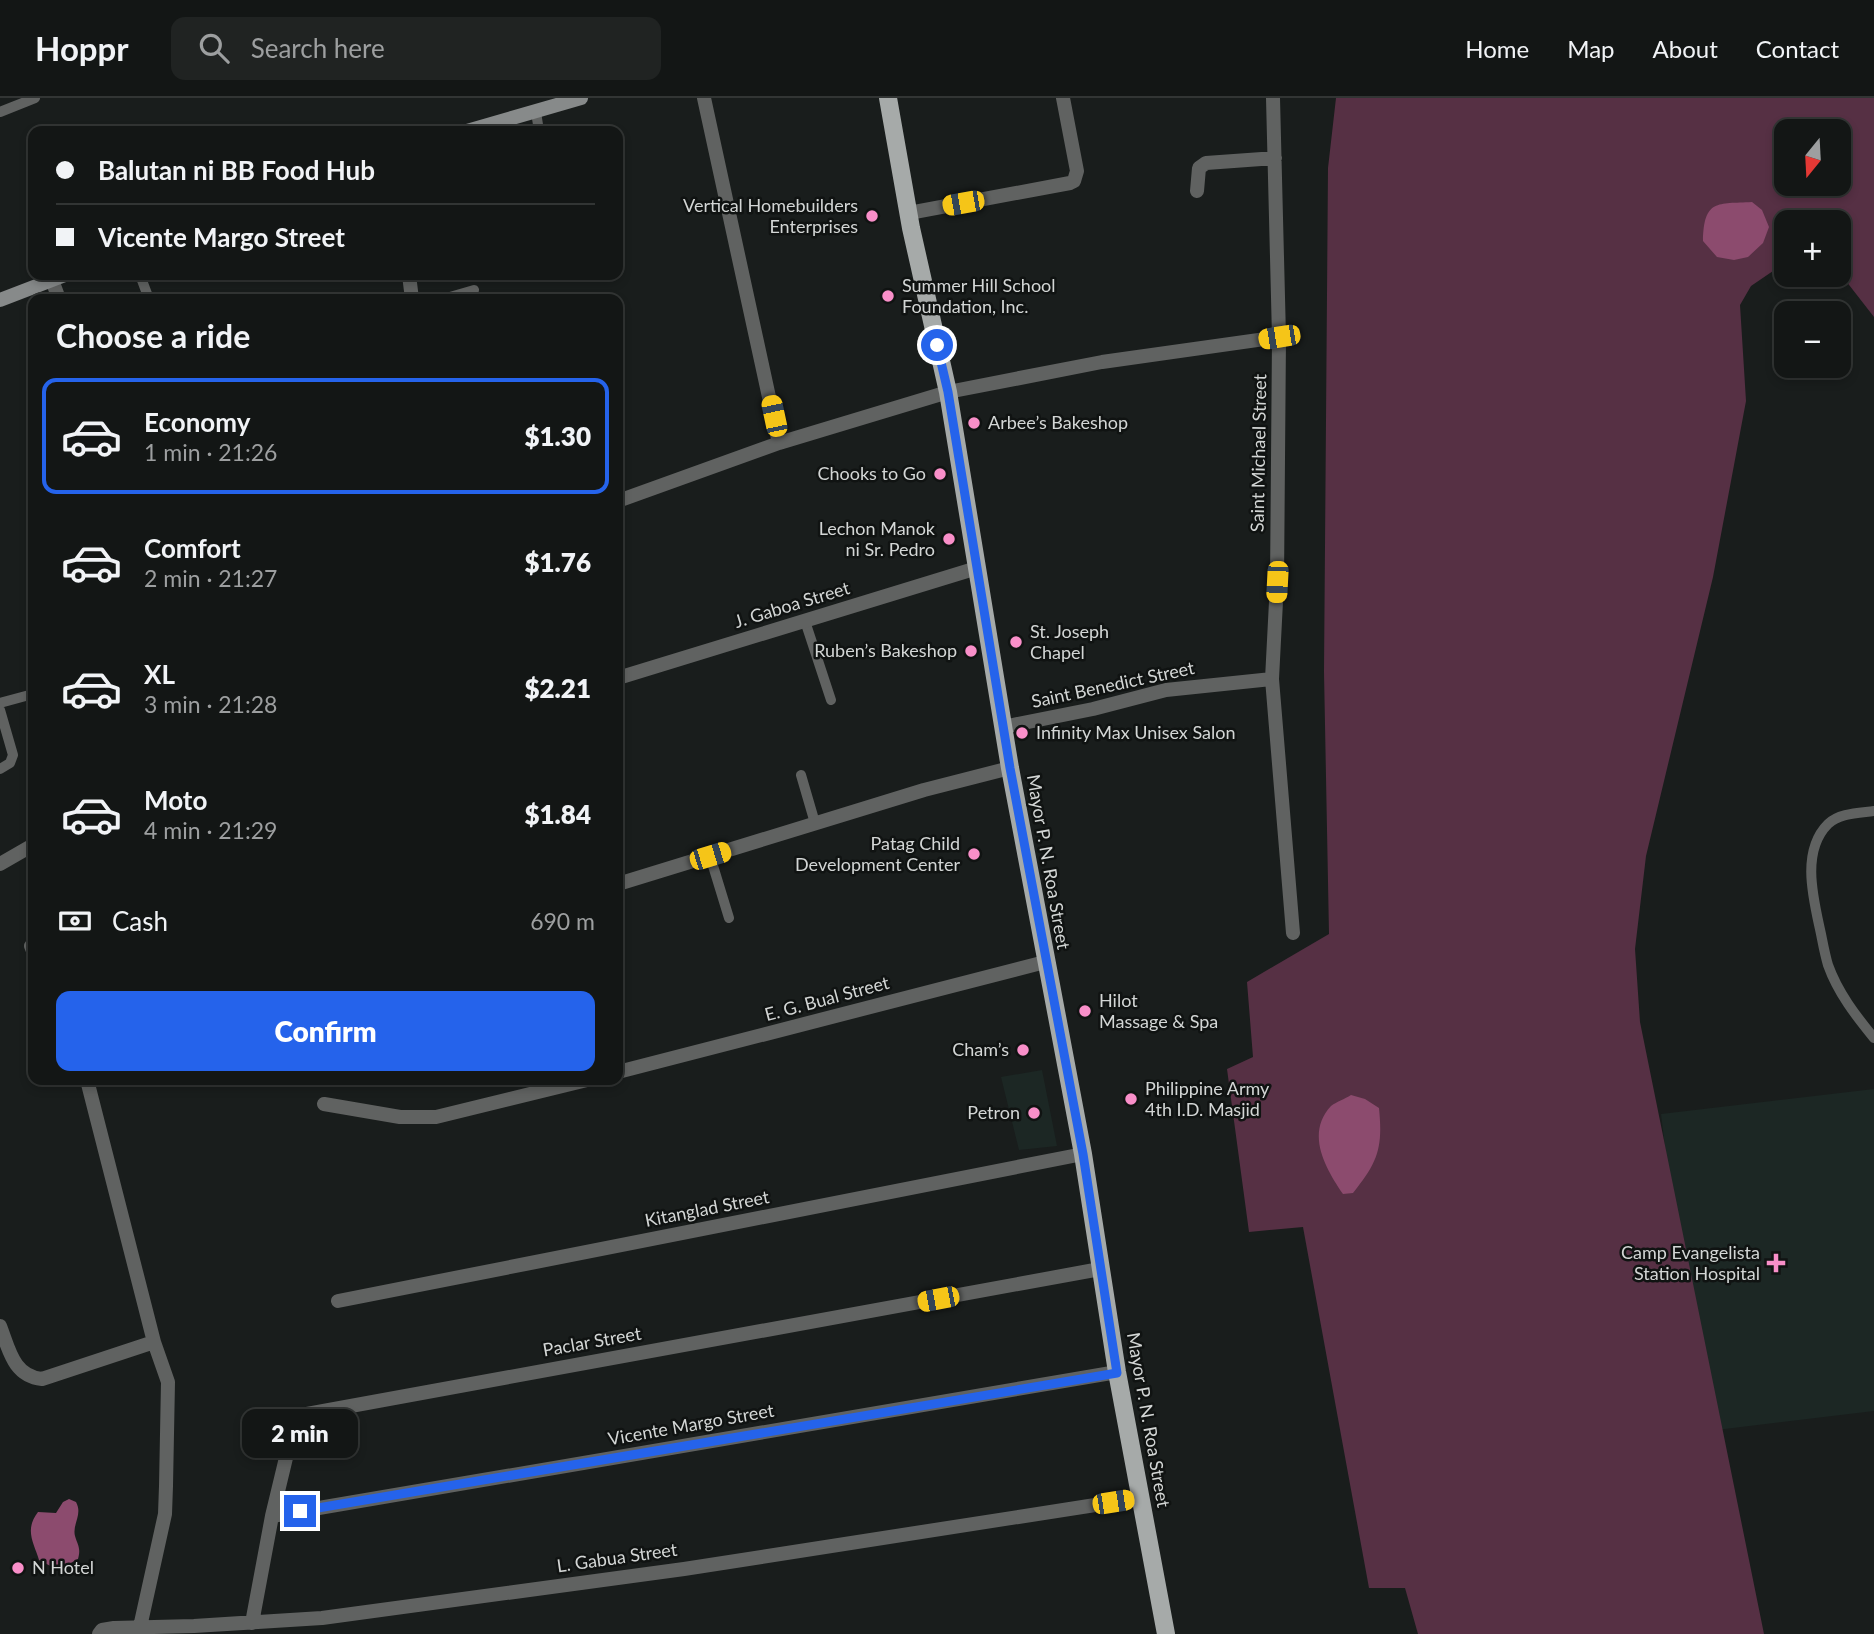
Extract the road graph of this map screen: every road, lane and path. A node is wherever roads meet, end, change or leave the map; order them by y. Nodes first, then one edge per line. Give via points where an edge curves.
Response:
1 (35, 98) edge
2 (581, 98) edge
3 (704, 98) edge
4 (888, 98) edge
5 (1063, 98) edge
6 (1273, 98) edge
7 (0, 112) edge
8 (536, 112) junction
9 (485, 126) edge
10 (539, 126) edge
11 (1275, 158) junction
12 (1197, 191) dead end
13 (909, 213) junction
14 (50, 280) edge
15 (474, 290) dead end
16 (460, 294) edge
17 (0, 300) edge
18 (1279, 337) junction
19 (948, 392) junction
20 (779, 443) junction
21 (623, 499) edge
22 (977, 568) junction
23 (805, 621) junction
24 (623, 676) edge
25 (1272, 680) junction
26 (28, 695) edge
27 (831, 700) dead end
28 (0, 703) edge
29 (0, 710) edge
30 (1003, 727) junction
31 (1010, 768) junction
32 (0, 769) edge
33 (802, 775) dead end
34 (1874, 811) edge
35 (815, 823) junction
36 (28, 848) edge
37 (710, 856) junction
38 (0, 864) edge
39 (623, 882) edge
40 (729, 918) dead end
41 (1293, 933) dead end
42 (1045, 962) junction
43 (1874, 1038) edge
44 (623, 1071) edge
45 (87, 1085) edge
46 (567, 1085) edge
47 (324, 1104) dead end
48 (1083, 1154) junction
49 (1100, 1269) junction
50 (338, 1301) dead end
51 (0, 1326) edge
52 (154, 1342) junction
53 (1117, 1373) junction
54 (1140, 1498) junction
55 (272, 1516) junction
56 (252, 1623) junction
57 (140, 1627) junction
58 (194, 1630) edge
59 (99, 1634) edge
60 (1166, 1634) edge

1 - 7 lane
2 - 8 main road
3 - 20 street
4 - 13 main road, Mayor P. N. Roa Street
5 - 13 street via 1077,171 1074,181
6 - 11 street, Saint Michael Street
8 - 9 main road
8 - 10 lane
11 - 12 street via 1206,163 1199,168
11 - 18 street, Saint Michael Street
13 - 19 main road, Mayor P. N. Roa Street
14 - 17 main road
15 - 16 lane
18 - 19 street via 1102,362
18 - 25 street, Saint Michael Street
19 - 20 street
19 - 22 main road, Mayor P. N. Roa Street
20 - 21 street
22 - 23 street, J. Gaboa Street
22 - 30 main road, Mayor P. N. Roa Street
23 - 24 street, J. Gaboa Street
23 - 27 lane
25 - 30 street, Saint Benedict Street via 1166,690
25 - 41 street, Saint Michael Street
26 - 28 lane
29 - 32 lane via 13,755
30 - 31 main road, Mayor P. N. Roa Street
31 - 35 street
31 - 42 main road, Mayor P. N. Roa Street
33 - 35 lane
34 - 43 lane via 1830,822 1820,835 1812,861 1812,891 1828,965 1850,1010
35 - 37 street
36 - 38 street
37 - 39 street
37 - 40 lane
42 - 44 street, E. G. Bual Street
42 - 48 main road, Mayor P. N. Roa Street
45 - 52 street
46 - 47 street via 436,1117
48 - 49 main road, Mayor P. N. Roa Street
48 - 50 street, Kitanglad Street
49 - 53 main road, Mayor P. N. Roa Street
49 - 55 street, Paclar Street via 307,1414 299,1419 291,1437
51 - 52 street via 16,1368 32,1378 42,1379
52 - 57 street via 168,1382 166,1486
53 - 54 main road, Mayor P. N. Roa Street
53 - 55 street, Vicente Margo Street
54 - 56 street, L. Gabua Street via 671,1571 322,1618
54 - 60 main road, Mayor P. N. Roa Street
55 - 56 street, Paclar Street
56 - 58 street, L. Gabua Street
57 - 58 street, L. Gabua Street
57 - 59 street, L. Gabua Street

